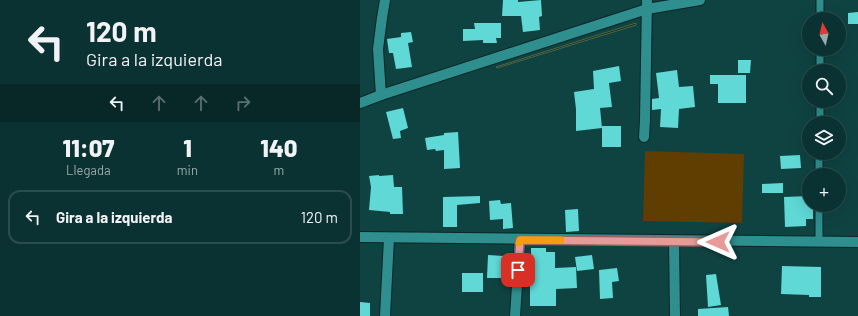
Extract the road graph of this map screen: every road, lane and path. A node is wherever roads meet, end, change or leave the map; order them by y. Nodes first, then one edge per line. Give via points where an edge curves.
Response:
1 (385, 0) edge
2 (700, 0) edge
3 (820, 0) edge
4 (647, 5) edge
5 (820, 12) edge
6 (381, 95) junction
7 (360, 103) edge
8 (644, 137) dead end
9 (819, 212) edge
10 (360, 237) edge
11 (389, 238) junction
12 (520, 240) junction
13 (674, 241) junction
14 (819, 242) junction
15 (858, 242) edge
16 (385, 316) edge
17 (515, 316) edge
18 (675, 316) edge

1 - 6 street via 378,49
2 - 4 street
3 - 5 lane
4 - 6 street
4 - 8 street
6 - 7 street
9 - 14 lane
10 - 11 street
11 - 12 street
11 - 16 street
12 - 13 street
12 - 17 street
13 - 14 street
13 - 18 street
14 - 15 street

